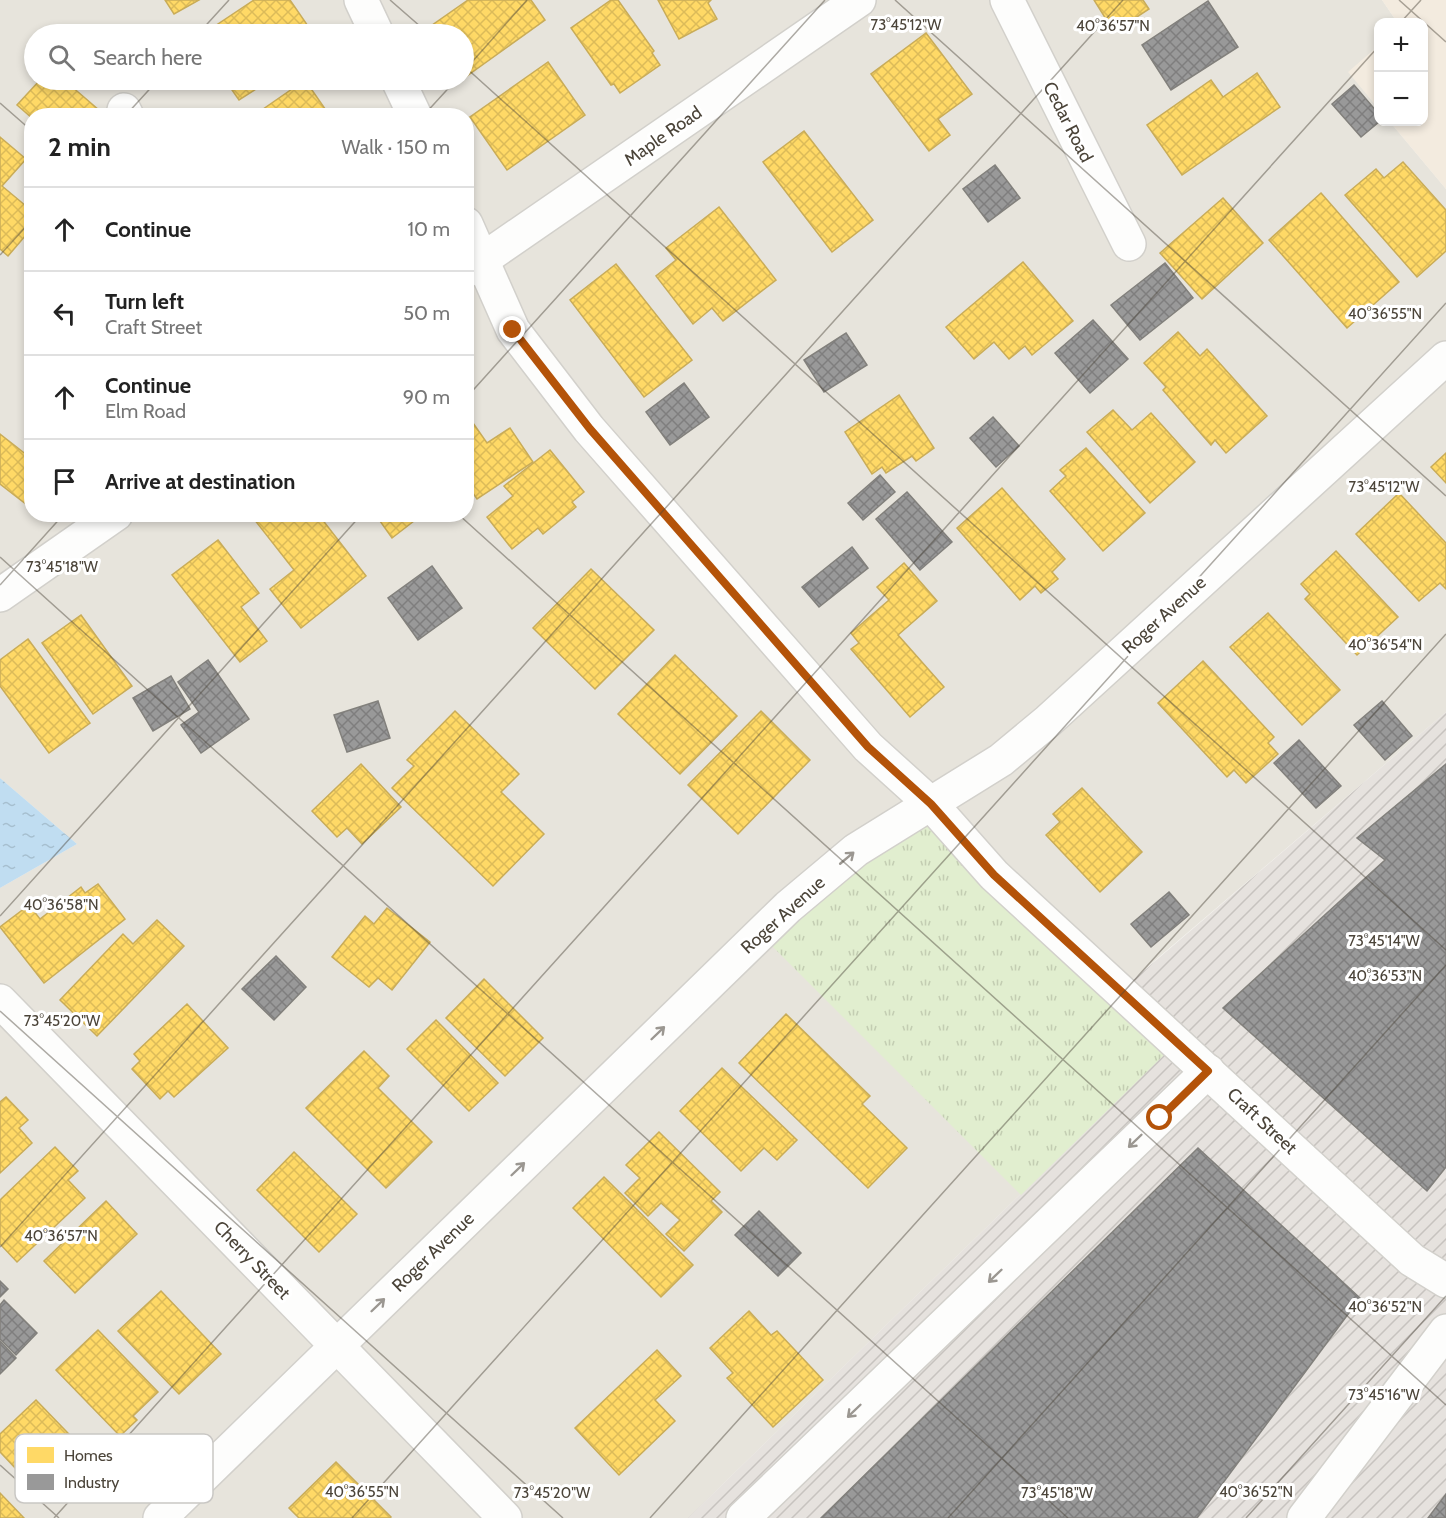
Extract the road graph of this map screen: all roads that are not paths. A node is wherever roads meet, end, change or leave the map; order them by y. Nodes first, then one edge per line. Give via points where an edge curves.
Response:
1 (360, 0) edge
2 (859, 0) edge
3 (1007, 0) edge
4 (372, 24) edge
5 (403, 90) edge
6 (411, 108) edge
7 (1129, 244) dead end
8 (475, 265) edge
9 (1446, 358) edge
10 (105, 522) edge
11 (0, 595) edge
12 (931, 804) junction
13 (2, 1008) edge
14 (1208, 1071) junction
15 (1446, 1281) edge
16 (1446, 1331) edge
17 (336, 1346) junction
18 (213, 1466) edge
19 (175, 1503) edge
20 (160, 1518) edge
21 (505, 1518) edge
22 (743, 1518) edge
23 (1304, 1518) edge

1 - 4 street
2 - 8 street, Maple Road
3 - 7 street, Cedar Road
5 - 6 street
8 - 12 street, Craft Street via 513,330 590,429 868,747
9 - 12 street, Roger Avenue via 1048,721 1001,760
10 - 11 street
12 - 14 street, Craft Street via 994,875
17 -> 12 street, Roger Avenue via 788,907 856,850
13 - 17 street, Cherry Street
14 - 15 street, Craft Street via 1412,1260
14 -> 22 street
16 - 23 street
17 - 18 street, Roger Avenue
17 - 21 street, Cherry Street
19 - 20 street, Roger Avenue

